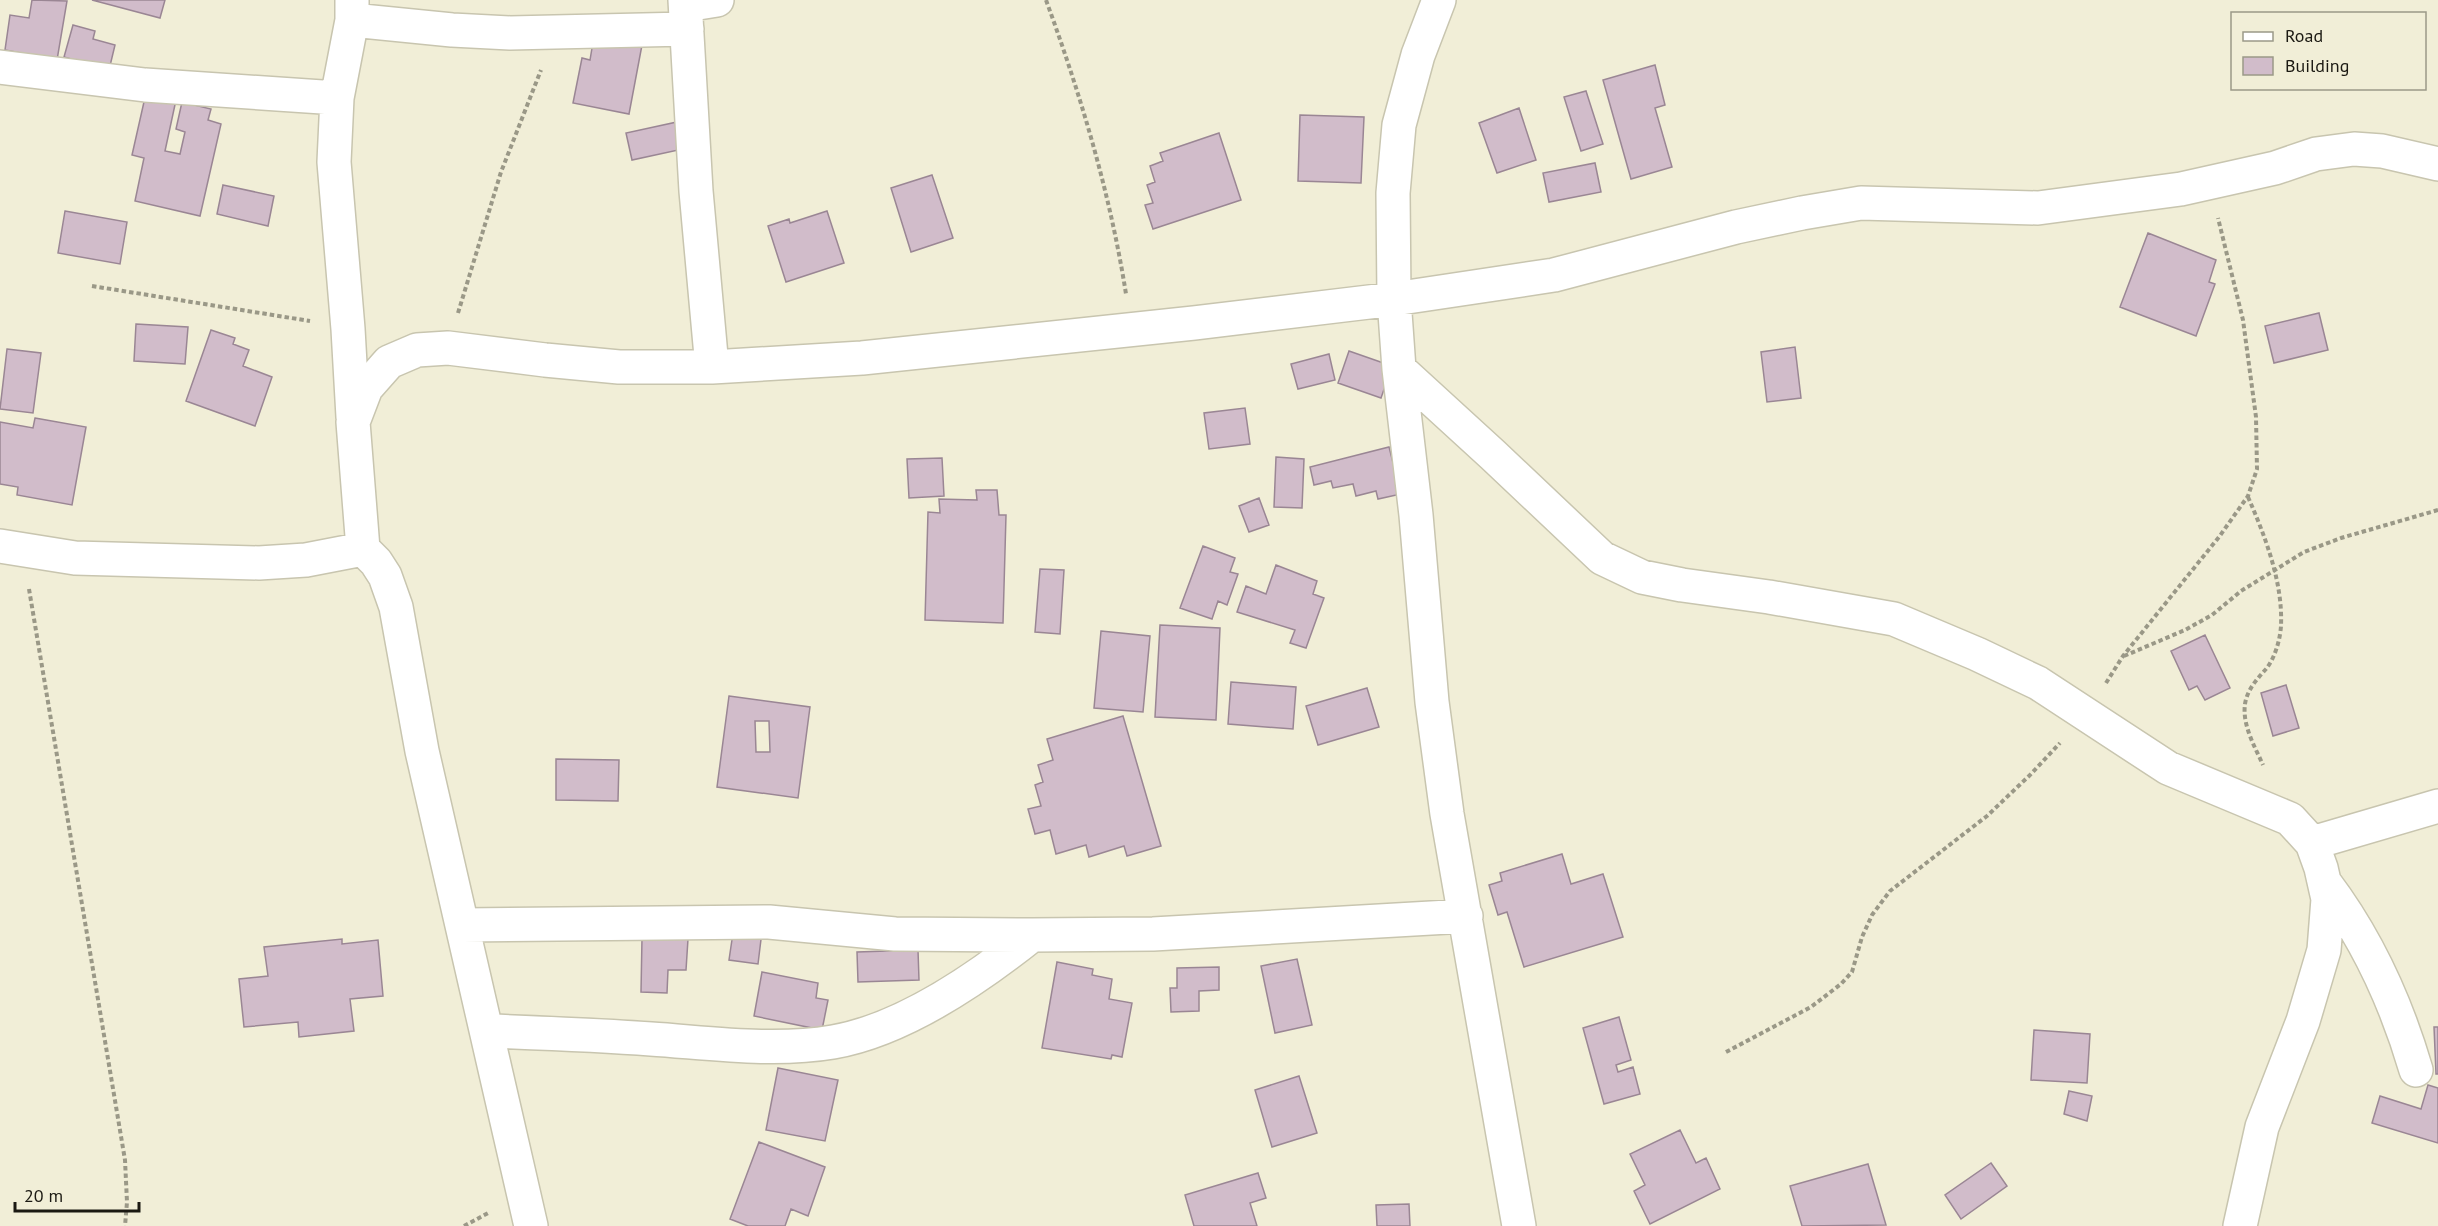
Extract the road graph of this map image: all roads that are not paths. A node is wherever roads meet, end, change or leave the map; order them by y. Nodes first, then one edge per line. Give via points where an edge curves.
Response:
1 (1439, 0) edge
2 (694, 9) edge
3 (352, 10) edge
4 (0, 68) edge
5 (337, 98) junction
6 (2438, 164) edge
7 (1394, 299) junction
8 (712, 367) junction
9 (1399, 369) junction
10 (353, 422) junction
11 (11, 548) edge
12 (363, 549) junction
13 (2438, 806) edge
14 (2312, 843) junction
15 (2325, 883) junction
16 (1466, 916) junction
17 (463, 926) junction
18 (1032, 935) junction
19 (488, 1031) junction
20 (2416, 1070) dead end
21 (531, 1226) edge
22 (1519, 1226) edge
23 (2240, 1226) edge

1 - 7 street via 1418,55 1399,125 1393,193
2 - 3 street via 556,32 452,30
2 - 8 street via 696,191
3 - 5 street
4 - 5 street via 145,85
5 - 10 street via 334,162
6 - 7 street via 2354,149 2316,154 2275,168 2181,189 2038,208 1861,203 1758,222 1554,274
7 - 8 street via 862,358
7 - 9 street
8 - 10 street via 619,367 448,348 417,350 389,362 366,388
9 - 14 street via 1602,558 1642,577 1894,619 2038,683 2168,768 2290,819
9 - 16 street via 1432,702
10 - 12 street
11 - 12 street via 75,558 259,563 306,560
12 - 17 street via 385,576 396,607 418,729
13 - 14 street
14 - 15 street
15 - 20 street via 2364,940
15 - 23 street via 2328,899 2324,950 2303,1021 2262,1127
16 - 18 street via 1164,933
16 - 22 street
17 - 18 street via 768,922 895,934
17 - 19 street
18 - 19 street via 988,970 939,1000 886,1026 834,1042 785,1046
19 - 21 street

